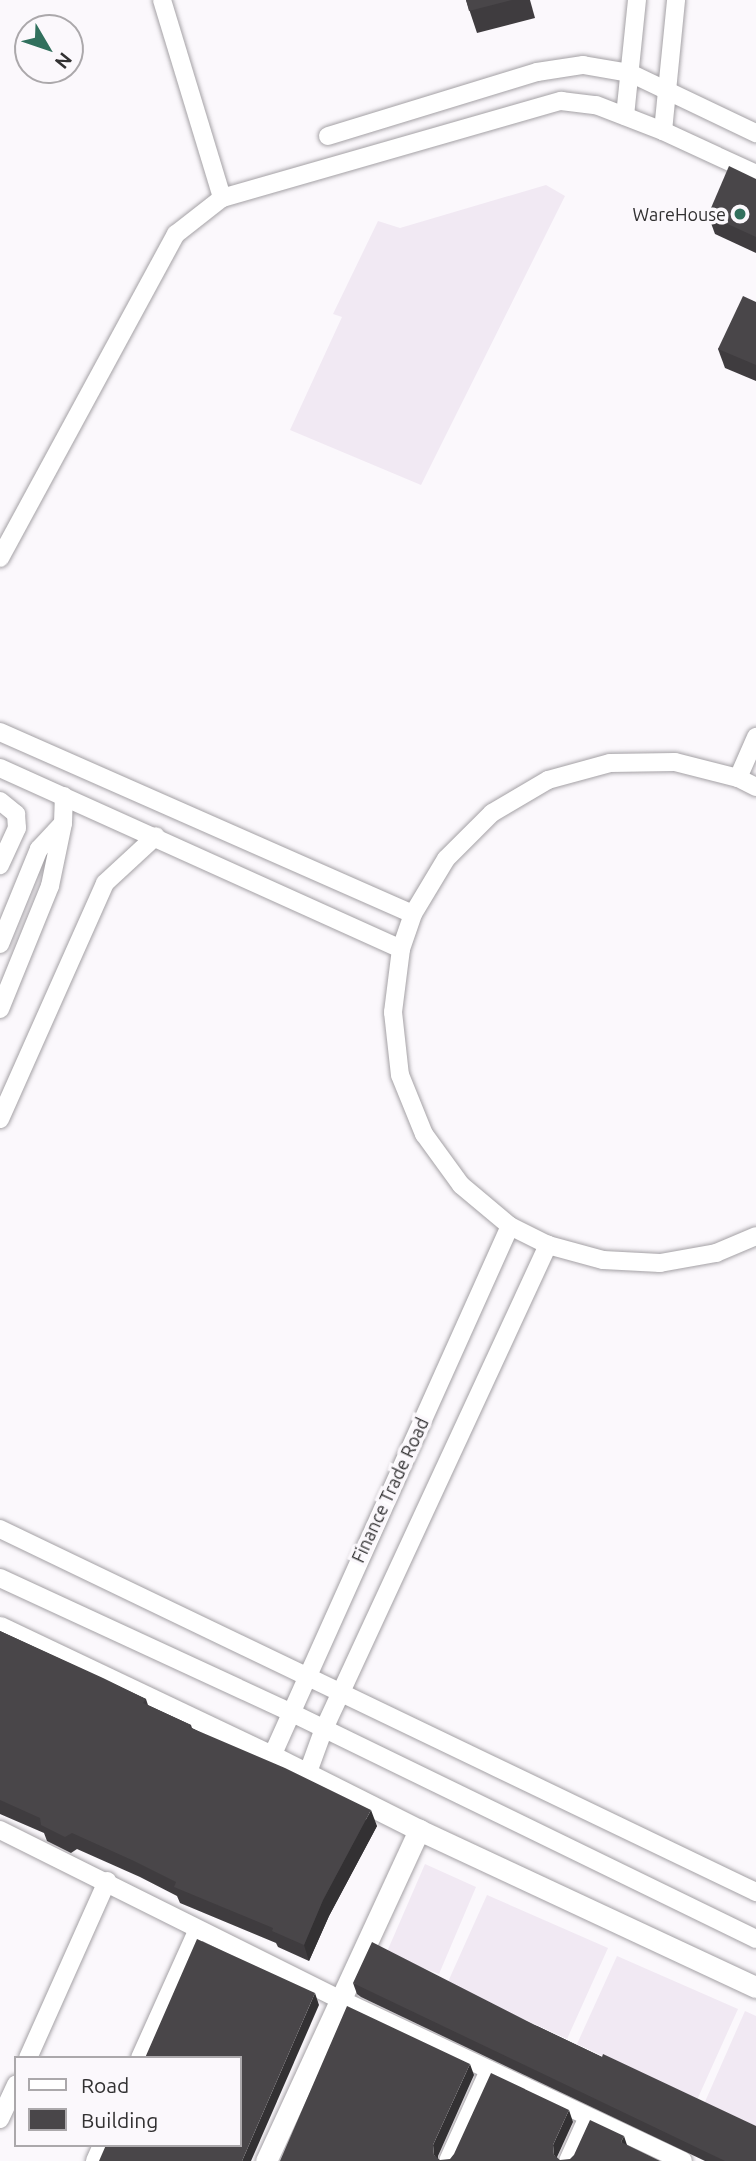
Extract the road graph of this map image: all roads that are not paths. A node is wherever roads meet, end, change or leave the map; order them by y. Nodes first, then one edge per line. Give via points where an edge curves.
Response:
1 (162, 0) edge
2 (637, 0) edge
3 (676, 0) edge
4 (630, 73) junction
5 (667, 93) junction
6 (625, 116) junction
7 (663, 131) junction
8 (756, 133) edge
9 (328, 136) dead end
10 (756, 174) edge
11 (222, 198) junction
12 (0, 558) edge
13 (0, 732) edge
14 (756, 737) edge
15 (0, 768) edge
16 (738, 778) junction
17 (756, 787) edge
18 (64, 796) junction
19 (0, 801) edge
20 (63, 823) junction
21 (156, 836) junction
22 (0, 865) edge
23 (413, 914) junction
24 (0, 944) edge
25 (401, 949) junction
26 (0, 1009) edge
27 (0, 1119) edge
28 (510, 1226) junction
29 (756, 1236) edge
30 (548, 1245) junction
31 (0, 1529) edge
32 (0, 1578) edge
33 (0, 1628) edge
34 (305, 1677) junction
35 (340, 1695) junction
36 (290, 1712) junction
37 (323, 1731) junction
38 (272, 1756) junction
39 (307, 1774) junction
40 (0, 1830) edge
41 (419, 1830) junction
42 (107, 1881) junction
43 (756, 1892) edge
44 (198, 1929) junction
45 (756, 1939) edge
46 (756, 1987) edge
47 (339, 1998) junction
48 (28, 2056) edge
49 (142, 2056) edge
50 (489, 2070) junction
51 (14, 2088) edge
52 (588, 2117) junction
53 (0, 2119) edge
54 (266, 2161) edge
55 (448, 2161) edge
56 (568, 2161) edge
57 (683, 2161) edge

1 - 11 street
2 - 4 street
3 - 5 street
4 - 5 street
4 - 6 street
4 - 9 street via 583,65 537,72
5 - 7 street
5 - 8 street
6 - 7 street
6 - 11 street via 596,105 561,101
7 - 10 street
11 - 12 street via 176,234
13 - 23 street
14 - 16 street
15 - 18 street
16 - 17 street
16 - 23 street via 675,762 610,763 548,780 482,822 446,859
18 - 20 street
18 - 21 street
19 - 22 street via 16,814 17,828
20 - 24 street via 39,849
20 - 26 street via 50,886
21 - 25 street
21 - 27 street via 105,883
23 - 25 street
25 - 28 street via 393,1012 400,1075 424,1134 461,1185
28 - 30 street
28 - 34 street, Finance Trade Road
29 - 30 street via 716,1253 660,1263 603,1260
30 - 35 street
31 - 34 street
32 - 36 street
33 - 38 street
34 - 35 street
34 - 36 street, Finance Trade Road
35 - 37 street
35 - 43 street
36 - 37 street
36 - 38 street, Finance Trade Road
37 - 39 street
37 - 45 street
38 - 39 street
39 - 41 street
40 - 42 street
41 - 46 street
41 - 47 street
42 - 44 street
42 - 48 street
44 - 47 street
44 - 49 street
47 - 50 street
47 - 54 street
50 - 52 street
50 - 55 street
51 - 53 street
52 - 56 street
52 - 57 street

